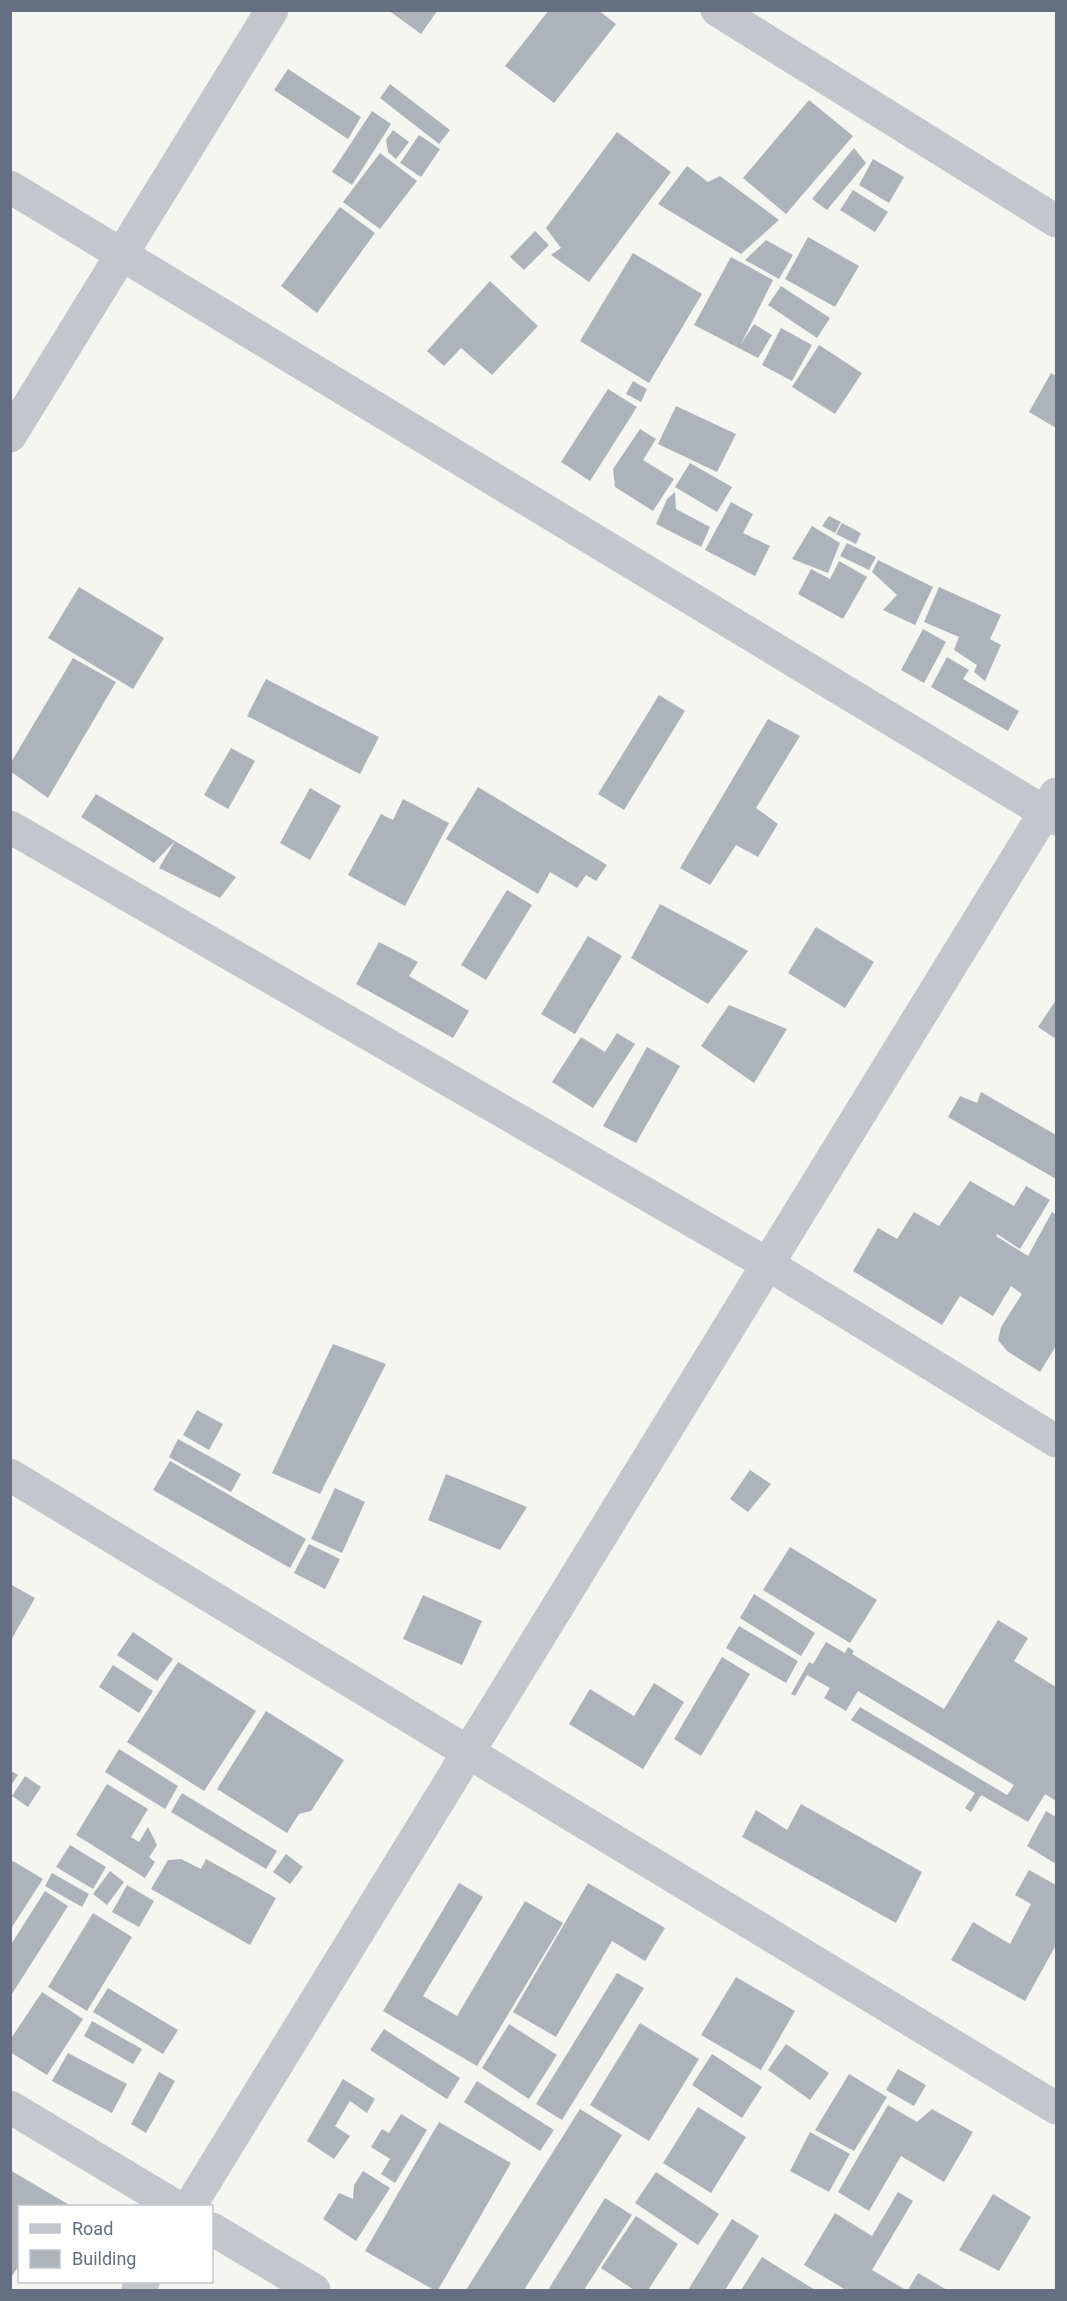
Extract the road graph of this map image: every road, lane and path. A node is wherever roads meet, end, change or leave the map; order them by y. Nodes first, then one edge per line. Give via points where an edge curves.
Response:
1 (272, 10) edge
2 (717, 10) edge
3 (10, 186) edge
4 (1056, 221) edge
5 (122, 255) junction
6 (10, 436) edge
7 (1053, 809) edge
8 (10, 827) edge
9 (769, 1264) junction
10 (1056, 1441) edge
11 (10, 1475) edge
12 (468, 1753) junction
13 (10, 2107) edge
14 (1056, 2108) edge
15 (173, 2205) edge
16 (191, 2205) edge
17 (213, 2230) edge
18 (314, 2290) edge

1 - 5 street
2 - 4 street
3 - 5 street
5 - 6 street
5 - 7 street
7 - 9 street
8 - 9 street
9 - 10 street
9 - 12 street
11 - 12 street
12 - 14 street
12 - 16 street
13 - 15 street
17 - 18 street

